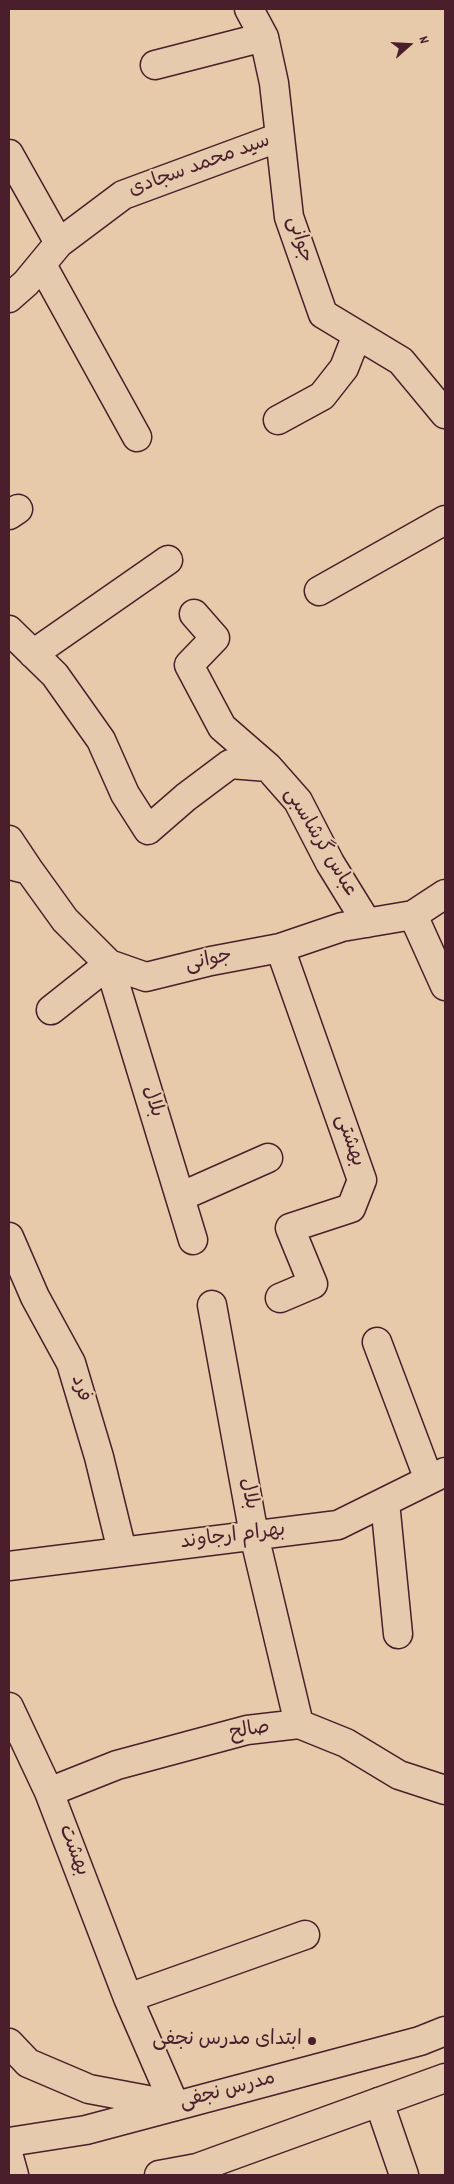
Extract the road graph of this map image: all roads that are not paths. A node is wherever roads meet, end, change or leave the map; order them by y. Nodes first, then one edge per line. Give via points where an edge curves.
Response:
1 (249, 9) edge
2 (264, 37) junction
3 (155, 65) dead end
4 (280, 137) junction
5 (9, 154) edge
6 (59, 243) junction
7 (42, 265) junction
8 (9, 298) edge
9 (357, 335) junction
10 (445, 414) edge
11 (278, 420) dead end
12 (137, 437) dead end
13 (445, 520) edge
14 (168, 560) dead end
15 (319, 591) dead end
16 (194, 614) dead end
17 (9, 630) edge
18 (33, 654) junction
19 (268, 766) junction
20 (9, 840) edge
21 (19, 867) edge
22 (445, 894) edge
23 (413, 915) junction
24 (367, 923) junction
25 (280, 948) junction
26 (109, 964) junction
27 (445, 986) edge
28 (51, 1010) dead end
29 (268, 1158) dead end
30 (180, 1197) junction
31 (9, 1237) edge
32 (193, 1240) dead end
33 (280, 1298) dead end
34 (212, 1305) dead end
35 (377, 1342) dead end
36 (437, 1476) edge
37 (385, 1502) junction
38 (254, 1535) junction
39 (122, 1551) junction
40 (9, 1566) edge
41 (398, 1634) dead end
42 (9, 1707) edge
43 (299, 1724) junction
44 (445, 1790) edge
45 (49, 1792) junction
46 (305, 1935) dead end
47 (128, 1998) junction
48 (445, 2031) edge
49 (9, 2043) edge
50 (445, 2078) edge
51 (379, 2102) junction
52 (176, 2106) junction
53 (9, 2142) edge
54 (9, 2157) edge
55 (195, 2173) edge
56 (14, 2175) edge
57 (159, 2175) edge
58 (404, 2175) edge

1 - 2 street, جوانی
2 - 3 street
2 - 4 street, جوانی via 274,83
4 - 6 street, سید محمد سجادی via 122,195
4 - 9 street, جوانی via 289,217 323,314
5 - 6 street
6 - 7 street, سید محمد سجادی
7 - 8 street, سید محمد سجادی
7 - 12 street
9 - 10 street, جوانی via 401,361
9 - 11 street via 344,368 322,396
13 - 15 street
14 - 18 street
16 - 19 street, عباس گرشاسبی via 215,638 189,665 222,726
17 - 18 street
18 - 19 street via 55,675 101,740 125,794 148,830 230,764
19 - 24 street, عباس گرشاسبی via 298,801 330,864
20 - 21 street, جوانی
21 - 26 street, جوانی
22 - 23 street, جوانی
23 - 24 street, جوانی
23 - 27 street
24 - 25 street, جوانی via 342,927
25 - 26 street, جوانی via 146,977
25 - 33 street, بهشتی via 362,1180 351,1208 290,1228 313,1284
26 - 28 street
26 - 30 street, بلال
29 - 30 street
30 - 32 street, بلال
31 - 39 street, فرد via 35,1297 71,1363
34 - 38 street, بلال
35 - 36 street
36 - 37 street, بهرام ارجاوند
37 - 38 street, بهرام ارجاوند via 338,1525
37 - 41 street
38 - 39 street, بهرام ارجاوند
38 - 43 street, بلال
39 - 40 street, بهرام ارجاوند
42 - 45 street, بهشت
43 - 44 street, صالح via 346,1743 398,1775
43 - 45 street, صالح via 247,1730 117,1765
45 - 47 street, بهشت
46 - 47 street
47 - 52 street, بهشت
48 - 52 street, مدرس نجفی via 420,2041
49 - 52 street via 28,2063 89,2089
50 - 51 street
51 - 55 street
51 - 58 street
52 - 53 street, مدرس نجفی via 86,2130
54 - 56 street
55 - 57 street

